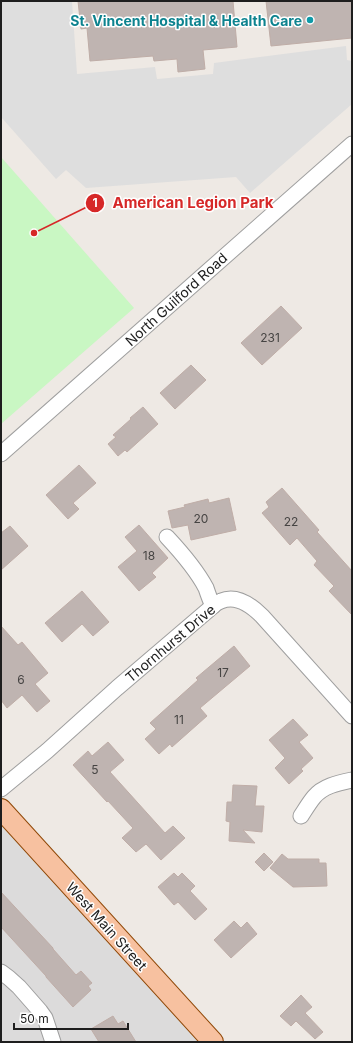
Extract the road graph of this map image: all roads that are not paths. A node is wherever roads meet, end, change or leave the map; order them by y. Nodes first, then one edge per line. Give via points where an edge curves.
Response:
1 (352, 144) edge
2 (1, 454) edge
3 (167, 537) dead end
4 (213, 606) junction
5 (352, 716) edge
6 (352, 780) edge
7 (1, 789) edge
8 (1, 809) edge
9 (301, 816) dead end
10 (1, 972) edge
11 (54, 1042) edge
12 (213, 1042) edge

1 - 2 street, North Guilford Road
3 - 4 street via 196,573
4 - 5 street, Thornhurst Drive via 222,600 232,599 245,602 254,609
4 - 7 street, Thornhurst Drive
6 - 9 street via 323,789
8 - 12 main road, West Main Street
10 - 11 street via 19,987 40,1011

